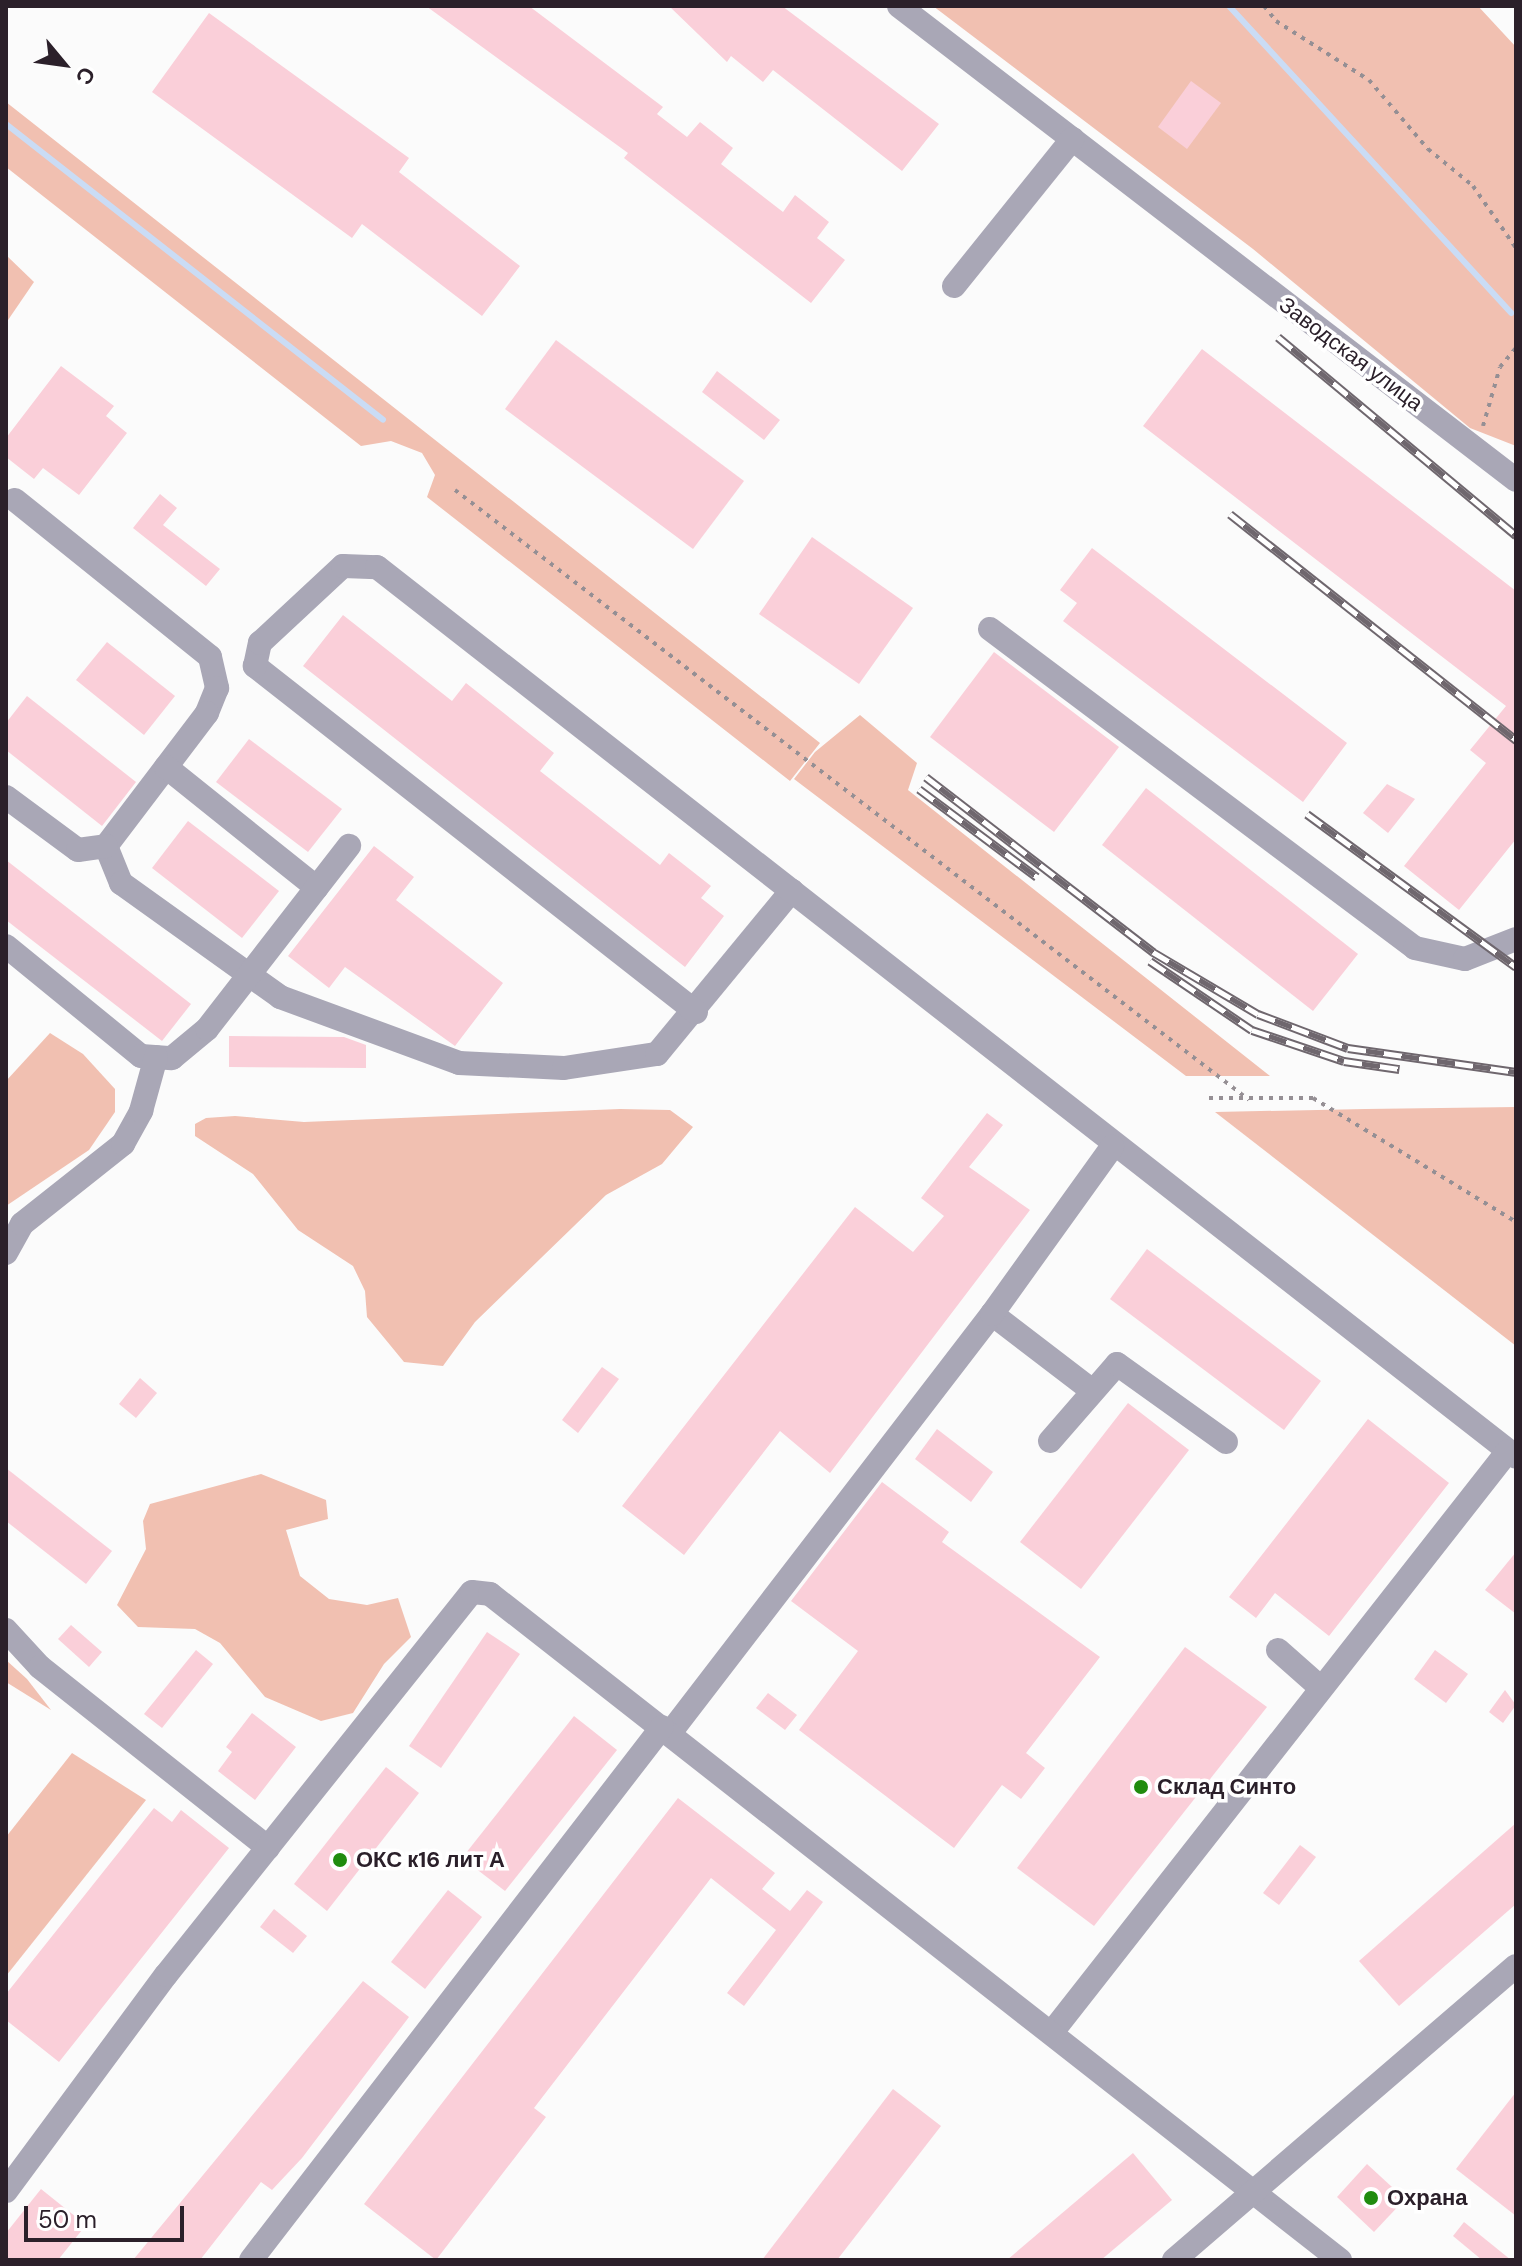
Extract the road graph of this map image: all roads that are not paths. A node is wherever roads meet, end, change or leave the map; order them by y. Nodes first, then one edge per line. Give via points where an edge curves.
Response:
1 (899, 6) edge
2 (1072, 139) junction
3 (954, 286) dead end
4 (1516, 480) edge
5 (15, 500) dead end
6 (990, 629) dead end
7 (166, 767) junction
8 (6, 797) edge
9 (106, 846) junction
10 (349, 846) dead end
11 (317, 888) junction
12 (792, 890) junction
13 (1516, 939) edge
14 (6, 946) edge
15 (249, 975) junction
16 (696, 1012) junction
17 (156, 1057) junction
18 (1112, 1147) junction
19 (6, 1253) edge
20 (992, 1314) junction
21 (1090, 1389) junction
22 (1050, 1441) dead end
23 (1226, 1442) dead end
24 (1512, 1454) edge
25 (6, 1630) edge
26 (1278, 1650) dead end
27 (1321, 1688) junction
28 (666, 1730) junction
29 (268, 1848) junction
30 (1516, 1966) edge
31 (1053, 2031) junction
32 (1256, 2189) junction
33 (6, 2191) edge
34 (251, 2260) edge
35 (1174, 2260) edge
36 (1340, 2260) edge

1 - 2 street, Заводская улица
2 - 3 street
2 - 4 street, Заводская улица
5 - 7 street via 210,657 217,688 212,701
6 - 13 street via 1415,948 1465,959
7 - 9 street
7 - 11 street
8 - 9 street via 78,850
9 - 15 street via 121,883
10 - 11 street
11 - 15 street
12 - 16 street
12 - 16 street via 377,567 343,566 260,643 255,666
12 - 18 street
14 - 17 street via 141,1056
15 - 16 street via 280,997 459,1063 564,1068 657,1054
15 - 17 street via 207,1029 172,1058
17 - 19 street via 141,1111 123,1144 22,1224
18 - 20 street
18 - 24 street via 1244,1241
20 - 21 street
20 - 28 street
21 - 22 street
21 - 23 street via 1117,1364
24 - 27 street
25 - 29 street via 40,1667
26 - 27 street
27 - 31 street
28 - 29 street via 490,1594 472,1592
28 - 31 street
28 - 34 street
29 - 33 street
30 - 32 street
31 - 32 street
32 - 35 street
32 - 36 street

